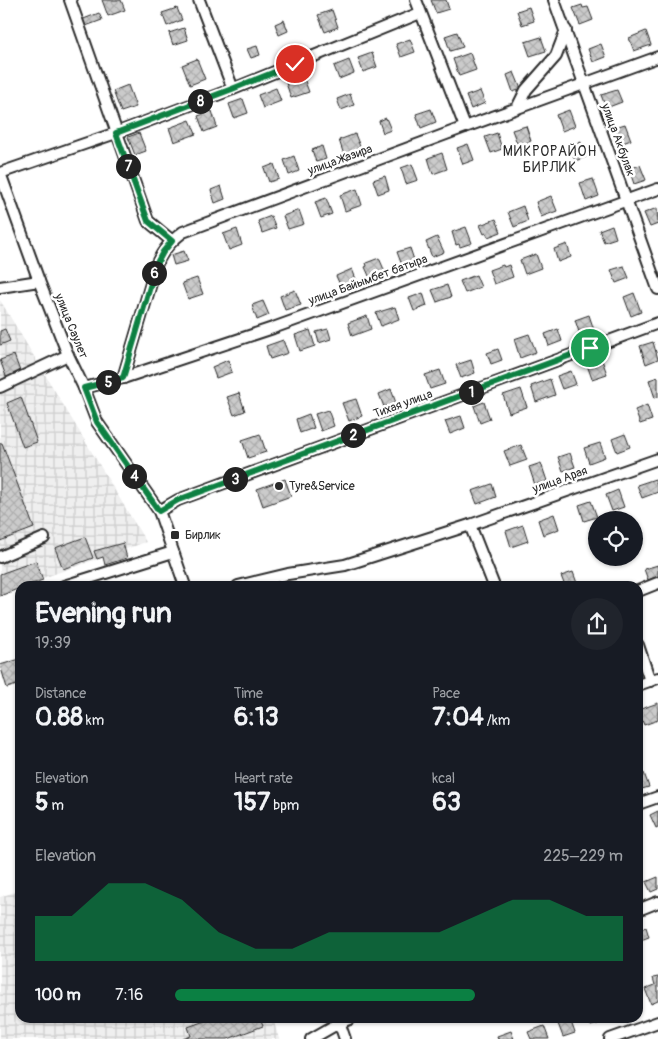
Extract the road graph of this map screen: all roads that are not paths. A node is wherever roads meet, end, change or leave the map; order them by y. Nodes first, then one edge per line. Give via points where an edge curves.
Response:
1 (70, 0) edge
2 (199, 0) edge
3 (416, 0) edge
4 (554, 0) edge
5 (420, 13) junction
6 (566, 30) junction
7 (658, 58) edge
8 (585, 84) junction
9 (232, 89) junction
10 (517, 108) junction
11 (465, 127) junction
12 (116, 133) junction
13 (0, 173) edge
14 (658, 188) edge
15 (626, 200) junction
16 (172, 241) junction
17 (39, 281) junction
18 (0, 287) edge
19 (658, 289) edge
20 (658, 323) edge
21 (68, 355) junction
22 (123, 378) junction
23 (0, 387) edge
24 (84, 388) junction
25 (658, 459) edge
26 (159, 511) junction
27 (470, 525) junction
28 (44, 538) dead end
29 (173, 552) junction
30 (0, 557) edge
31 (80, 581) edge
32 (183, 581) edge
33 (259, 581) edge
34 (492, 581) edge
35 (658, 583) edge
36 (643, 590) edge
37 (643, 656) edge
38 (654, 679) edge
39 (658, 797) edge
40 (643, 802) edge
41 (658, 902) edge
42 (643, 908) edge
43 (658, 1022) edge
44 (335, 1023) edge
45 (339, 1023) edge
46 (311, 1039) edge
47 (345, 1039) edge
48 (610, 1039) edge

1 - 12 street
2 - 9 street
3 - 5 street
4 - 6 street, улица Акбулак
5 - 9 street
5 - 11 street
6 - 8 street, улица Акбулак
6 - 10 street via 556,56 526,90
7 - 8 street, улица Жазира
8 - 10 street, улица Жазира
8 - 15 street, улица Акбулак
9 - 12 street
10 - 11 street, улица Жазира
11 - 16 street, улица Жазира via 182,232
12 - 13 street
12 - 16 street via 148,221
13 - 17 street, улица Саулет
14 - 15 street, улица Байымбет батыра
15 - 19 street, улица Акбулак
15 - 22 street, улица Байымбет батыра via 273,328
16 - 22 street, улица Жазира via 157,263
17 - 18 street
17 - 21 street, улица Саулет
20 - 26 street, Тихая улица via 178,500
21 - 23 street
21 - 24 street, улица Саулет
22 - 24 street, улица Байымбет батыра
24 - 26 street, улица Саулет via 97,422
25 - 27 street, улица Арая
26 - 29 street, улица Саулет
27 - 33 street, улица Арая via 345,565
27 - 34 street
28 - 30 street
29 - 31 street
29 - 32 street, улица Саулет
35 - 36 street
37 - 38 street
39 - 40 street
41 - 42 street
43 - 48 street
44 - 46 street
45 - 47 street

